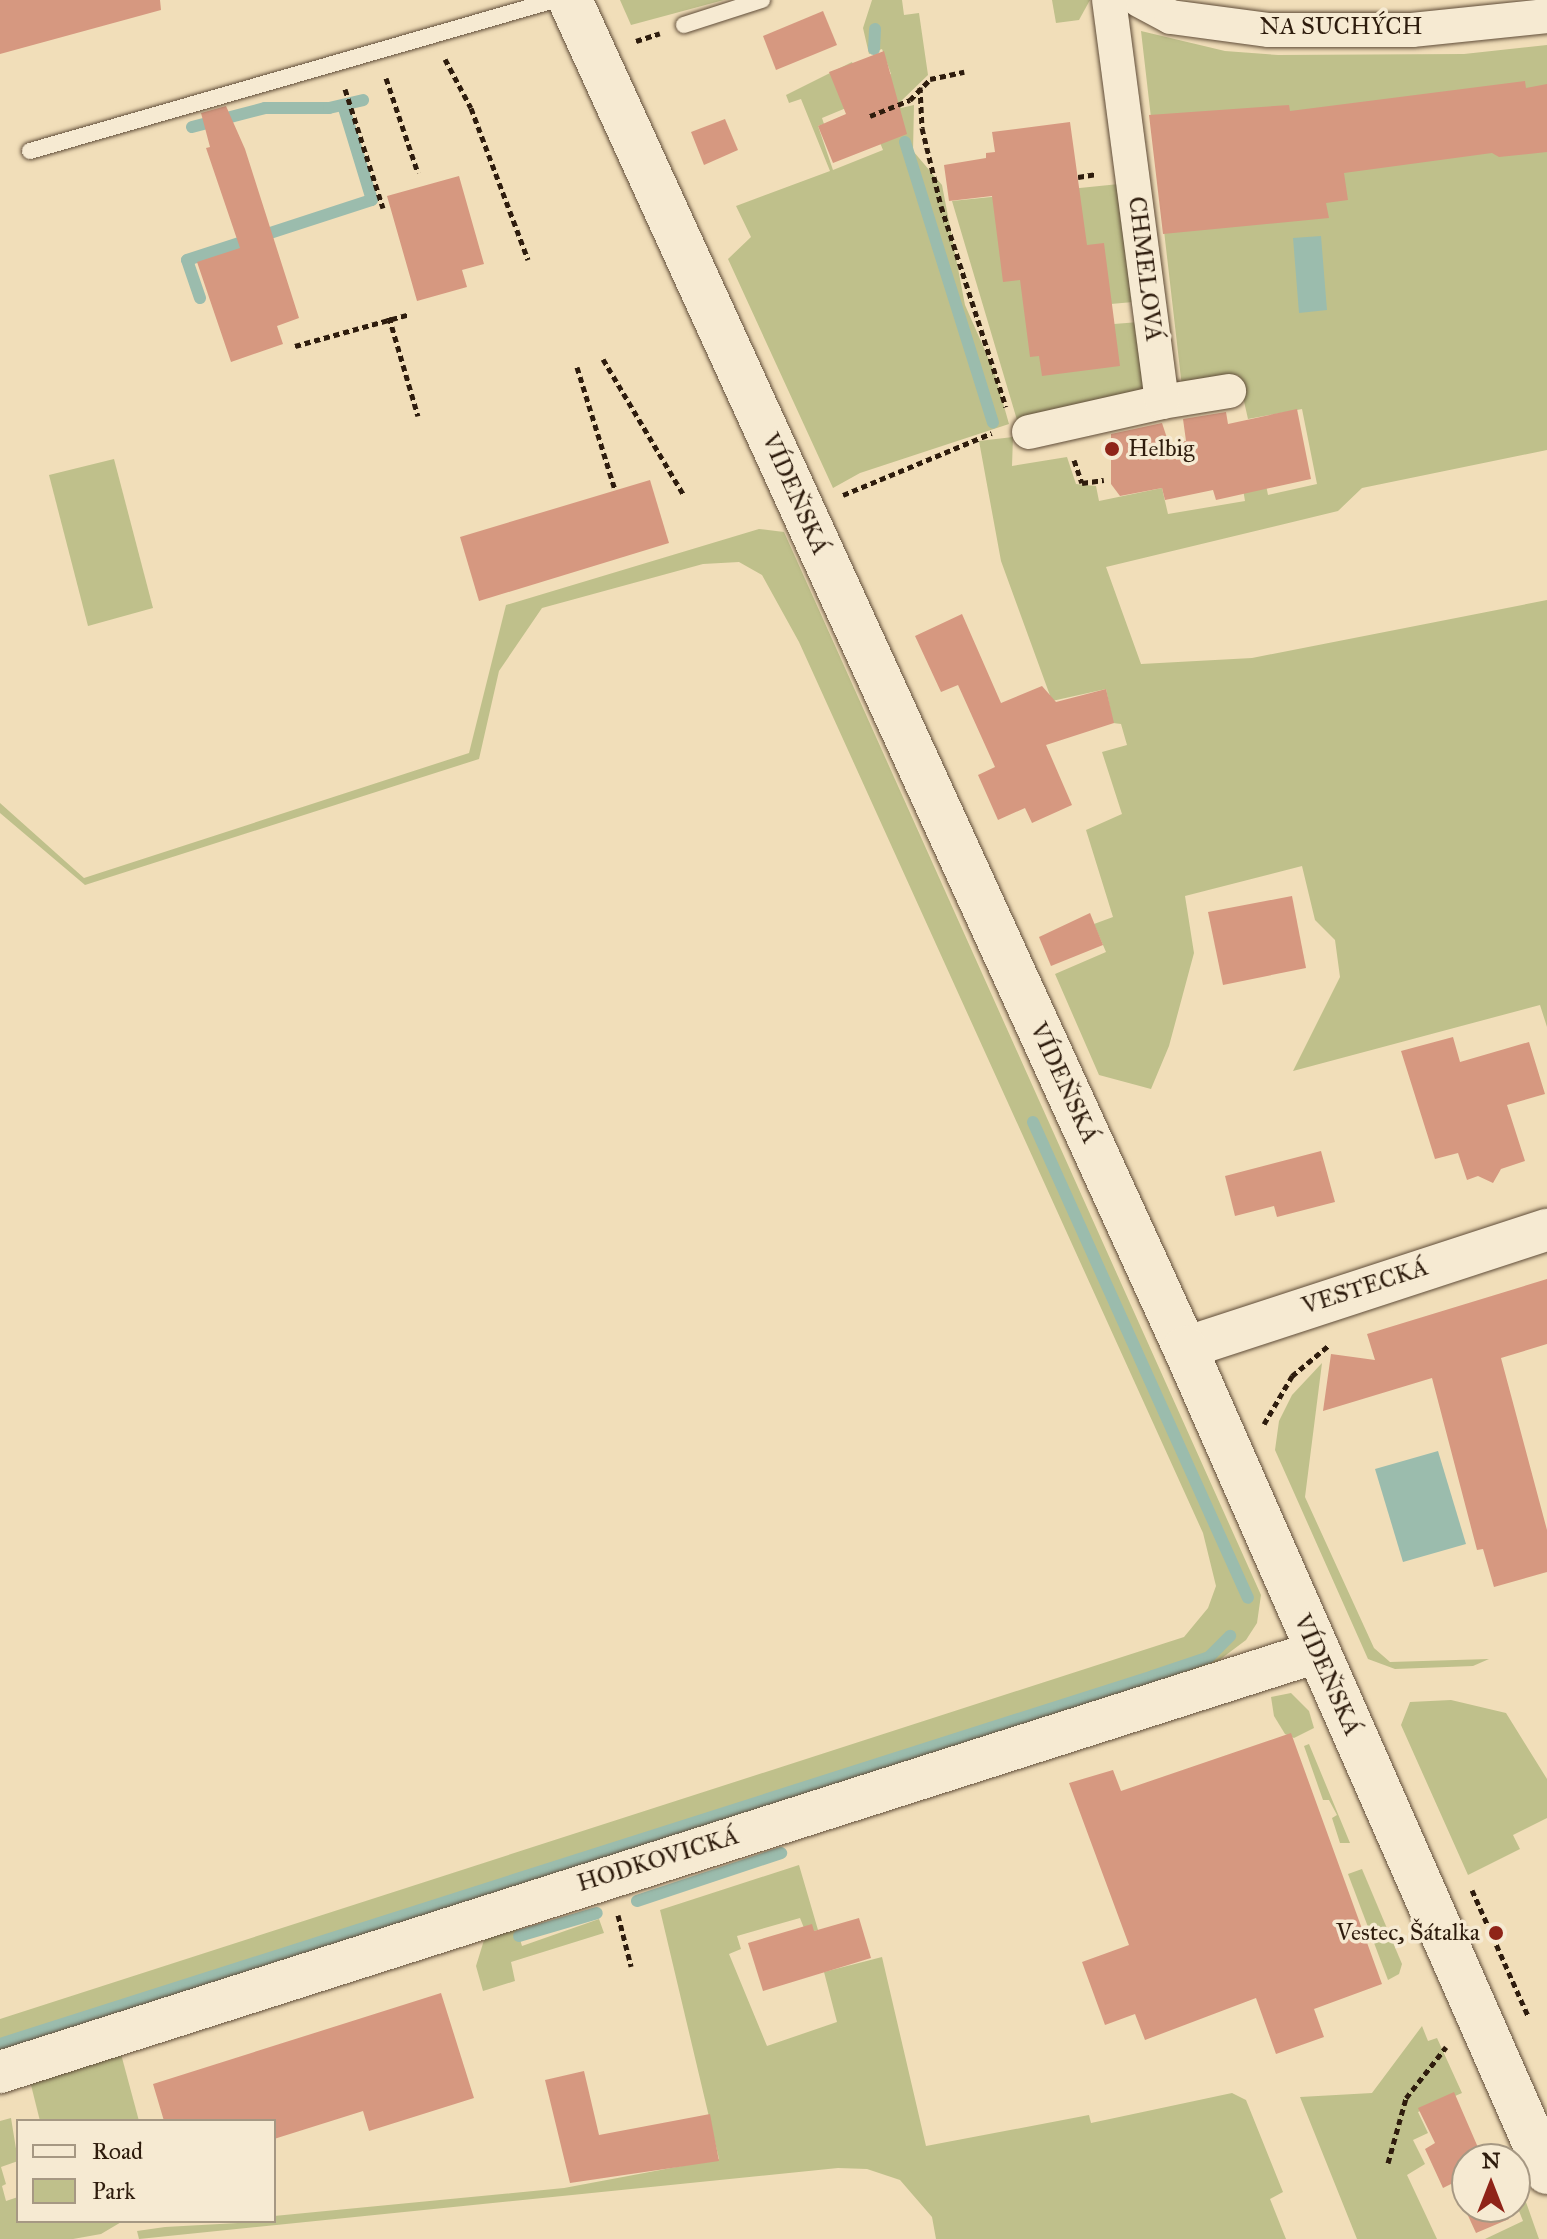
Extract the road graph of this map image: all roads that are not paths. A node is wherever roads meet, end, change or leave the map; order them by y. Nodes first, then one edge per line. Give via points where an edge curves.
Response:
1 (555, 0) edge
2 (570, 0) edge
3 (762, 0) edge
4 (1109, 0) edge
5 (1139, 0) edge
6 (1547, 16) edge
7 (684, 25) road end
8 (30, 151) dead end
9 (1229, 391) dead end
10 (1162, 402) junction
11 (1022, 432) road end
12 (1547, 1230) edge
13 (1185, 1348) junction
14 (1317, 1652) junction
15 (0, 2072) edge
16 (1547, 2172) edge

1 - 8 lane
2 - 13 main road, VÍDEŇSKÁ
3 - 7 lane
4 - 10 street, CHMELOVÁ
5 - 6 street, NA SUCHÝCH via 1171,17 1269,30 1412,30
9 - 10 street
10 - 11 street
12 - 13 street, VESTECKÁ
13 - 14 main road, VÍDEŇSKÁ
14 - 15 street, HODKOVICKÁ
14 - 16 main road, VÍDEŇSKÁ

